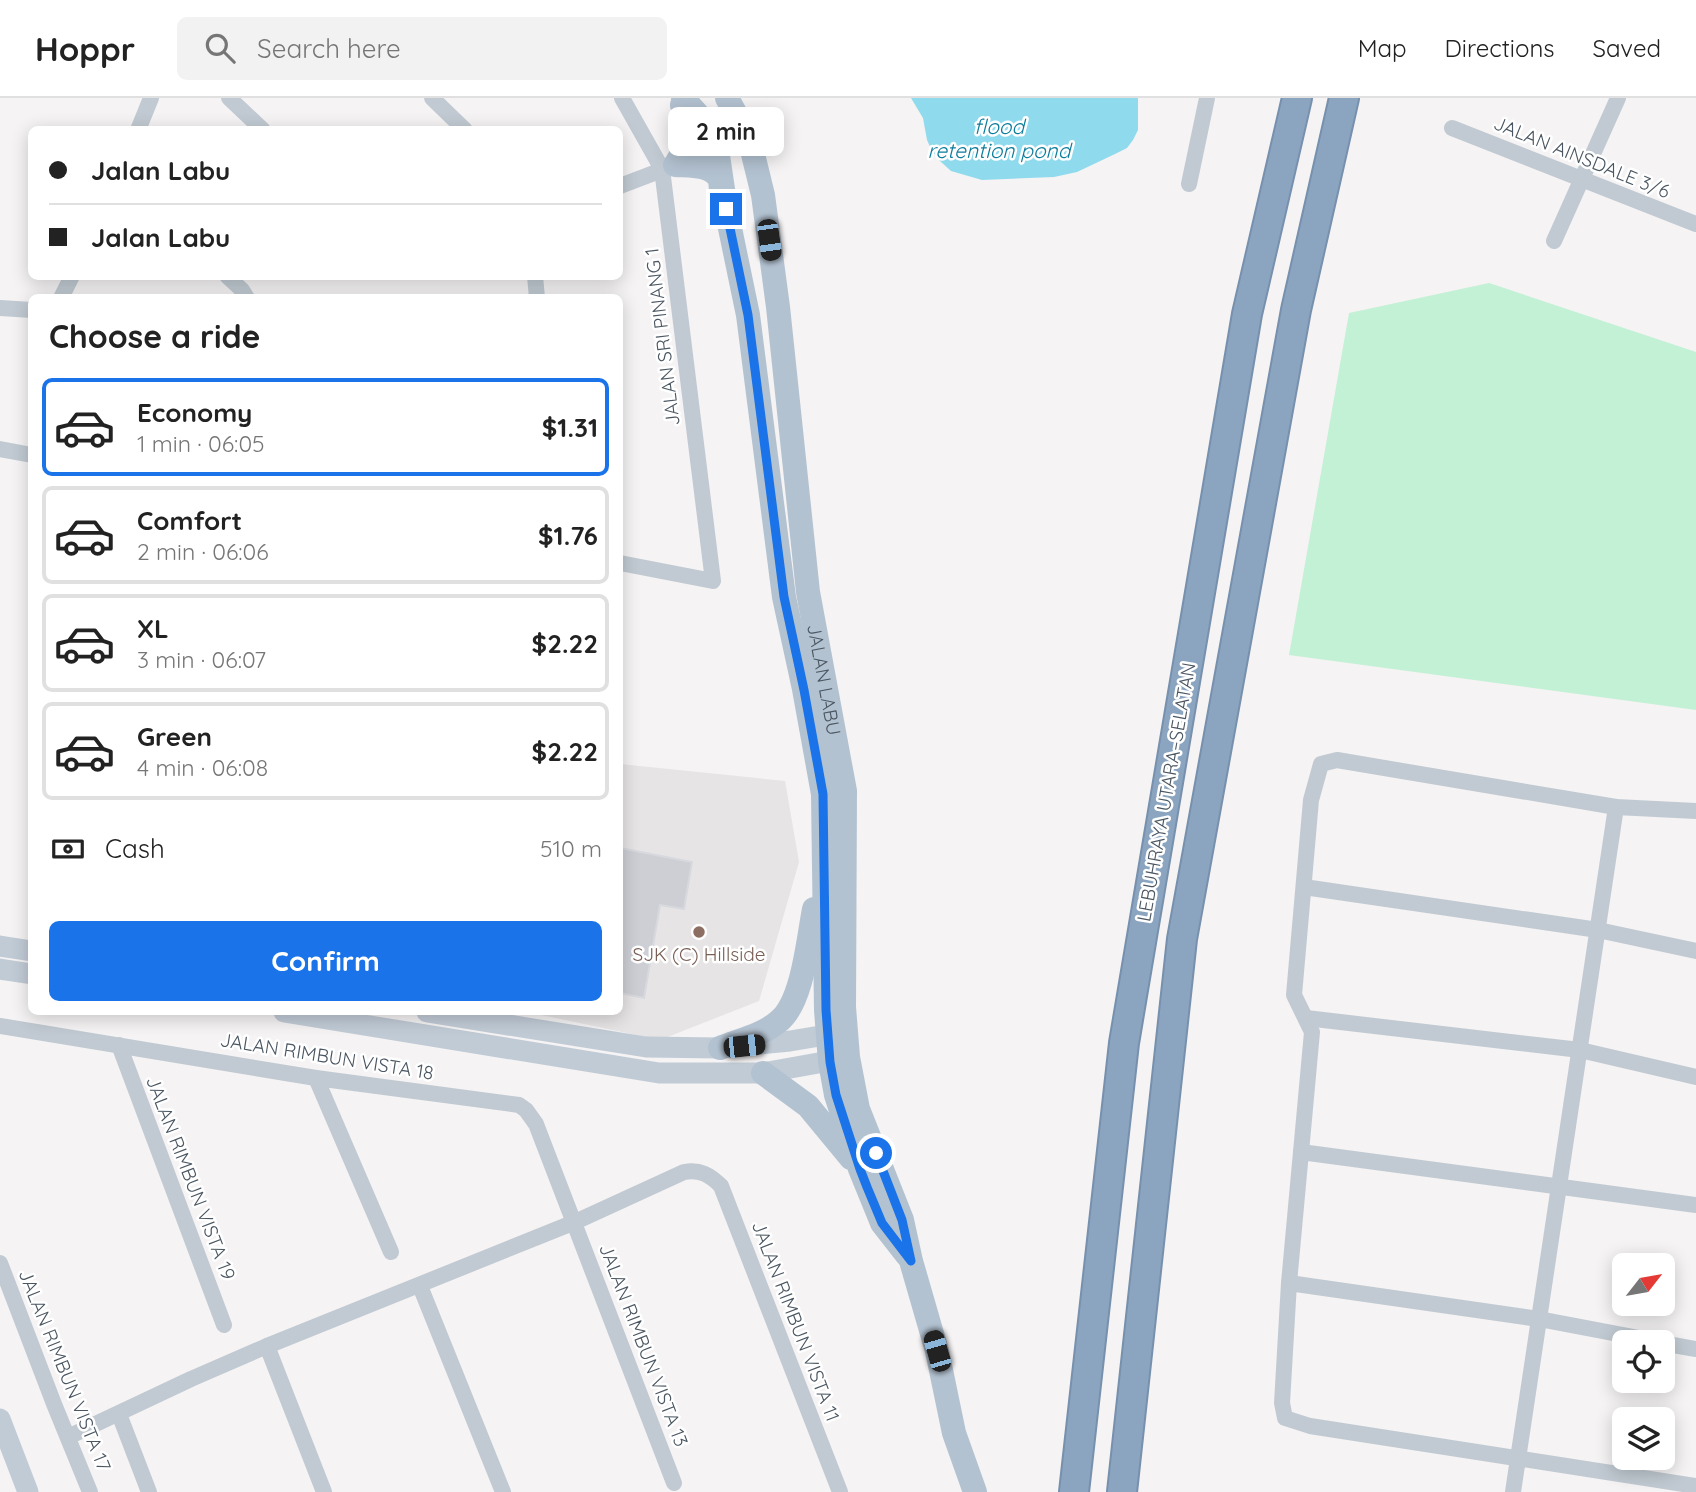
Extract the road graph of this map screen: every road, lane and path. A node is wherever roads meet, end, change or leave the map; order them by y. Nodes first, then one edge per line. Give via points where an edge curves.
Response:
1 (151, 98) edge
2 (229, 98) edge
3 (432, 98) edge
4 (622, 98) edge
5 (681, 98) edge
6 (726, 98) edge
7 (1207, 98) edge
8 (1297, 98) edge
9 (1344, 98) edge
10 (1618, 98) edge
11 (140, 126) edge
12 (259, 126) edge
13 (461, 126) edge
14 (1452, 128) dead end
15 (716, 149) junction
16 (668, 167) junction
17 (1581, 179) junction
18 (1189, 184) dead end
19 (623, 185) edge
20 (726, 209) junction
21 (1696, 225) edge
22 (1554, 242) dead end
23 (231, 280) edge
24 (244, 294) edge
25 (0, 308) edge
26 (28, 310) edge
27 (0, 449) edge
28 (28, 454) edge
29 (623, 564) edge
30 (1616, 807) junction
31 (1696, 811) edge
32 (824, 862) junction
33 (1304, 887) junction
34 (1598, 930) junction
35 (0, 946) edge
36 (28, 950) edge
37 (1696, 951) edge
38 (0, 969) edge
39 (28, 973) edge
40 (303, 1015) edge
41 (447, 1015) edge
42 (1306, 1018) junction
43 (481, 1020) junction
44 (0, 1026) edge
45 (836, 1033) junction
46 (479, 1043) junction
47 (118, 1045) junction
48 (720, 1048) junction
49 (1580, 1050) junction
50 (839, 1060) junction
51 (763, 1073) junction
52 (316, 1077) junction
53 (1696, 1077) edge
54 (1301, 1152) junction
55 (860, 1169) junction
56 (1559, 1187) junction
57 (1696, 1205) edge
58 (575, 1222) junction
59 (391, 1252) dead end
60 (911, 1261) junction
61 (0, 1264) edge
62 (1289, 1283) junction
63 (420, 1286) junction
64 (1539, 1319) junction
65 (224, 1325) dead end
66 (1612, 1333) edge
67 (1675, 1345) edge
68 (267, 1346) junction
69 (1696, 1349) edge
70 (119, 1414) junction
71 (0, 1419) edge
72 (68, 1437) junction
73 (1518, 1458) junction
74 (674, 1483) dead end
75 (1696, 1486) edge
76 (28, 1492) edge
77 (90, 1492) edge
78 (149, 1492) edge
79 (324, 1492) edge
80 (503, 1492) edge
81 (840, 1492) edge
82 (975, 1492) edge
83 (1074, 1492) edge
84 (1122, 1492) edge
85 (1513, 1492) edge

1 - 11 street
2 - 12 street
3 - 13 street
4 - 16 street, JALAN SRI PINANG 1
5 - 15 main road, JALAN LABU via 699,117
5 - 16 main road via 690,136
6 - 15 main road via 729,140
6 - 45 main road, JALAN LABU via 749,138 764,195 808,592 845,791 844,1007
7 - 18 street
8 - 83 highway, LEBUHRAYA UTARA–SELATAN via 1247,314 1124,1044
9 - 84 highway via 1296,310 1182,939
10 - 17 street
14 - 17 street, JALAN AINSDALE 3/6
15 - 16 street
15 - 20 main road, JALAN LABU
16 - 19 street
16 - 20 main road via 709,170 718,177
16 - 29 street, JALAN SRI PINANG 1 via 713,581
17 - 21 street, JALAN AINSDALE 3/6
17 - 22 street
20 - 32 main road, JALAN LABU via 748,315 784,597 823,794
23 - 24 street
25 - 26 street
27 - 28 street
30 - 31 street
30 - 33 street via 1336,760 1321,764 1311,800
30 - 34 street
32 - 45 main road, JALAN LABU
32 - 48 main road via 798,989 789,1010 765,1030
33 - 34 street
33 - 42 street via 1294,995
34 - 37 street
34 - 49 street
35 - 36 street
38 - 39 street
40 - 46 street
41 - 43 street
42 - 49 street
42 - 54 street via 1312,1032
43 - 46 street
43 - 48 street via 646,1046
44 - 47 street, JALAN RIMBUN VISTA 18
45 - 48 street
45 - 50 main road, JALAN LABU
46 - 51 street via 659,1073
47 - 52 street, JALAN RIMBUN VISTA 18
47 - 65 street, JALAN RIMBUN VISTA 19
49 - 53 street
49 - 56 street
50 - 51 street
50 - 55 main road, JALAN LABU via 836,1095
50 - 60 main road, JALAN LABU via 902,1220
51 - 55 main road via 808,1106
52 - 58 street, JALAN RIMBUN VISTA 18 via 519,1105 536,1124
52 - 59 street
54 - 56 street
54 - 62 street
55 - 60 main road, JALAN LABU via 882,1223
56 - 57 street
56 - 64 street
58 - 63 street
58 - 74 street, JALAN RIMBUN VISTA 13
58 - 81 street, JALAN RIMBUN VISTA 11 via 684,1172 703,1172 721,1186
60 - 82 main road, JALAN LABU via 954,1433
61 - 72 street, JALAN RIMBUN VISTA 17
62 - 64 street
62 - 73 street via 1285,1418 1322,1428
63 - 68 street
63 - 80 street
64 - 66 street
64 - 73 street
67 - 69 street
68 - 70 street
68 - 79 street
70 - 72 street
70 - 78 street
71 - 76 street
72 - 77 street, JALAN RIMBUN VISTA 17
73 - 75 street
73 - 85 street

